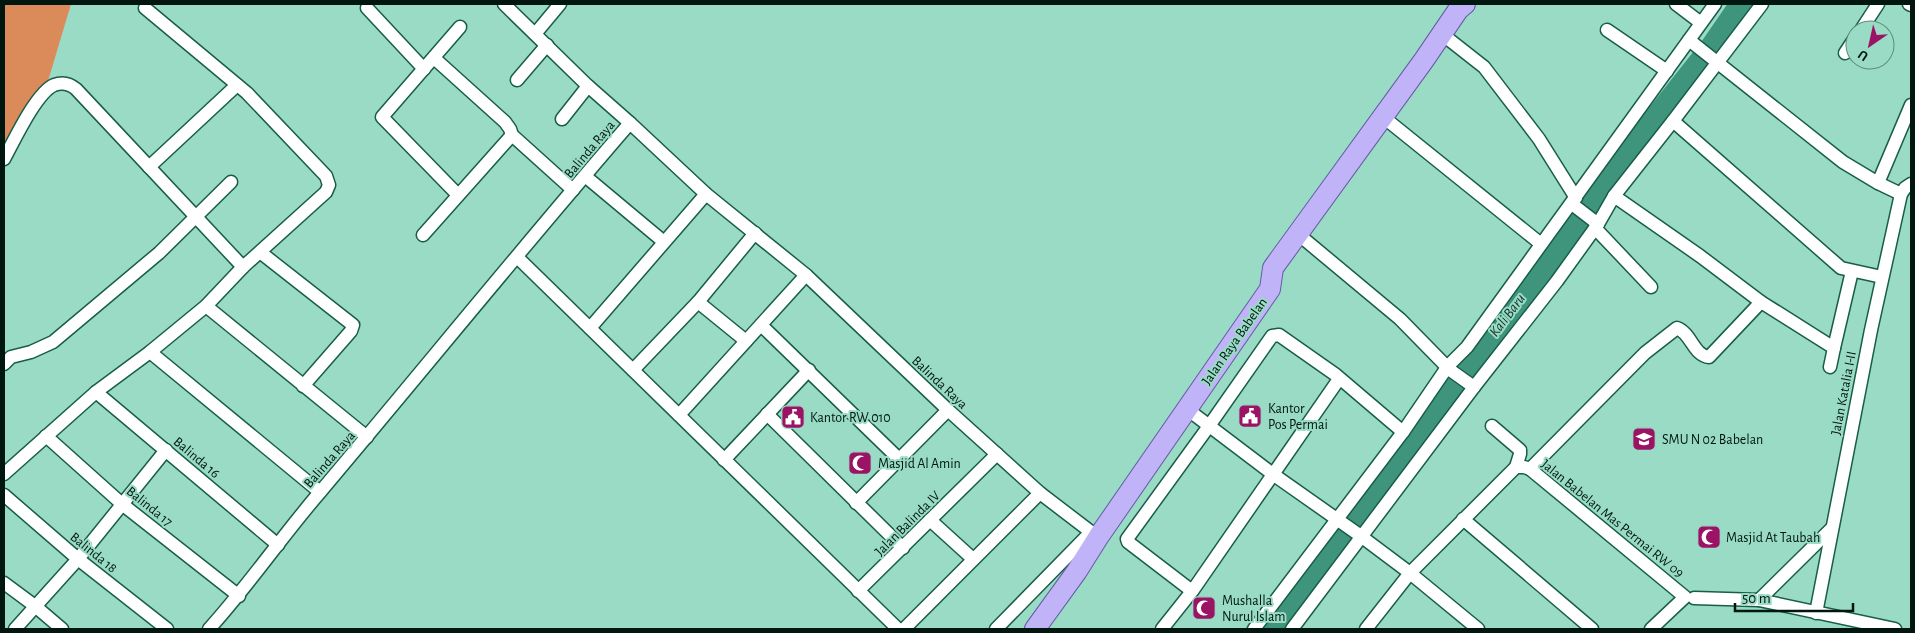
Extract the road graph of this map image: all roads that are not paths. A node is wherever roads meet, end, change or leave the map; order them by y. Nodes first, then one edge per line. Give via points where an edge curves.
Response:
1 (504, 4) edge
2 (560, 4) edge
3 (1465, 4) edge
4 (1676, 4) edge
5 (1715, 4) edge
6 (1762, 4) edge
7 (1878, 4) edge
8 (145, 8) dead end
9 (367, 8) dead end
10 (1868, 20) edge
11 (1701, 23) junction
12 (460, 27) dead end
13 (1606, 30) dead end
14 (535, 34) junction
15 (1442, 34) junction
16 (1689, 40) junction
17 (547, 45) junction
18 (434, 58) junction
19 (1717, 60) junction
20 (424, 69) junction
21 (1667, 71) junction
22 (517, 80) dead end
23 (237, 85) junction
24 (588, 86) junction
25 (1911, 105) edge
26 (1382, 116) junction
27 (562, 119) dead end
28 (1673, 121) junction
29 (630, 123) junction
30 (512, 135) junction
31 (4, 159) edge
32 (149, 167) junction
33 (585, 176) junction
34 (232, 182) dead end
35 (1878, 183) junction
36 (1911, 184) edge
37 (573, 190) junction
38 (706, 194) junction
39 (1901, 194) junction
40 (458, 195) junction
41 (1614, 196) junction
42 (1574, 202) junction
43 (195, 217) junction
44 (1596, 224) junction
45 (755, 233) junction
46 (1298, 234) junction
47 (422, 235) dead end
48 (664, 242) junction
49 (1541, 244) junction
50 (260, 252) junction
51 (517, 257) junction
52 (243, 267) junction
53 (1852, 271) junction
54 (806, 275) junction
55 (1882, 277) junction
56 (1651, 287) dead end
57 (698, 302) junction
58 (1761, 302) junction
59 (206, 306) junction
60 (762, 324) junction
61 (590, 328) junction
62 (746, 342) junction
63 (1834, 348) junction
64 (150, 352) junction
65 (6, 357) edge
66 (1830, 367) dead end
67 (1449, 368) junction
68 (633, 370) junction
69 (808, 370) junction
70 (1339, 379) junction
71 (302, 386) junction
72 (1471, 386) junction
73 (96, 392) junction
74 (1186, 409) junction
75 (948, 410) junction
76 (767, 414) junction
77 (679, 415) junction
78 (1209, 426) junction
79 (1492, 426) dead end
80 (1404, 432) junction
81 (46, 436) junction
82 (367, 437) junction
83 (166, 450) junction
84 (997, 454) junction
85 (900, 459) junction
86 (724, 460) junction
87 (1516, 467) junction
88 (1530, 469) junction
89 (4, 474) edge
90 (1274, 475) junction
91 (320, 492) junction
92 (1040, 493) junction
93 (4, 495) edge
94 (856, 503) junction
95 (122, 504) junction
96 (1463, 519) junction
97 (930, 520) junction
98 (1338, 520) junction
99 (1832, 528) junction
100 (1095, 534) junction
101 (1360, 535) junction
102 (278, 545) junction
103 (903, 548) junction
104 (78, 559) junction
105 (973, 559) junction
106 (1410, 573) junction
107 (4, 583) edge
108 (858, 591) junction
109 (1192, 591) junction
110 (239, 596) junction
111 (1694, 598) dead end
112 (1759, 600) junction
113 (35, 606) junction
114 (1816, 613) junction
115 (15, 629) edge
116 (62, 629) edge
117 (167, 629) edge
118 (209, 629) edge
119 (898, 629) edge
120 (904, 629) edge
121 (996, 629) edge
122 (1035, 629) edge
123 (1162, 629) edge
124 (1254, 629) edge
125 (1292, 629) edge
126 (1366, 629) edge
127 (1478, 629) edge
128 (1592, 629) edge
129 (1651, 629) edge
130 (1895, 629) edge

1 - 14 street
2 - 14 street
3 - 15 main road, Jalan Raya Babelan
4 - 11 street
5 - 11 street
6 - 19 street
7 - 10 street
8 - 23 street
9 - 20 street
11 - 16 street
12 - 18 street
13 - 21 street
14 - 17 street
15 - 26 main road, Jalan Raya Babelan
15 - 42 street via 1484,67 1539,139
16 - 19 street
16 - 21 street
17 - 22 street
17 - 24 street
18 - 20 street
18 - 30 street via 505,122
19 - 28 street
19 - 35 street via 1843,162
20 - 40 street via 382,117
21 - 42 street
23 - 32 street
23 - 50 street via 326,176 329,185 326,192
24 - 27 street
24 - 29 street
25 - 35 street
26 - 46 main road, Jalan Raya Babelan
26 - 49 street
28 - 41 street
28 - 53 street via 1841,268
29 - 33 street, Balinda Raya
29 - 38 street, Balinda Raya
30 - 37 street
30 - 40 street
31 - 32 street via 39,97 54,85 70,84
32 - 43 street
33 - 37 street, Balinda Raya
33 - 48 street
34 - 43 street
35 - 39 street
36 - 39 street
37 - 51 street, Balinda Raya
38 - 45 street, Balinda Raya
38 - 48 street
39 - 55 street, Jalan Katalia I-II
40 - 47 street
41 - 44 street
41 - 58 street
42 - 44 street
42 - 49 street
43 - 52 street
43 - 65 street via 159,253 53,342 32,352
44 - 56 street
44 - 72 street via 1557,281
45 - 54 street, Balinda Raya
45 - 57 street
46 - 67 street via 1400,319
46 - 74 main road, Jalan Raya Babelan via 1273,268 1270,289
48 - 61 street
49 - 67 street
50 - 52 street
50 - 71 street via 353,325
51 - 61 street
51 - 82 street, Balinda Raya
52 - 59 street
53 - 55 street
53 - 63 street
54 - 60 street
54 - 75 street, Balinda Raya
55 - 99 street, Jalan Katalia I-II
57 - 62 street
57 - 68 street
58 - 63 street
58 - 88 street via 1709,357 1702,355 1677,328 1645,353
59 - 64 street
59 - 71 street
60 - 62 street
60 - 69 street
61 - 68 street
62 - 77 street
63 - 66 street
64 - 73 street
64 - 91 street
67 - 72 street
67 - 80 street
68 - 77 street
69 - 76 street
69 - 85 street
70 - 78 street via 1279,335 1274,335
70 - 80 street
70 - 90 street
71 - 82 street
72 - 101 street
73 - 81 street
73 - 83 street, Balinda 16
74 - 78 street
74 - 100 main road, Jalan Raya Babelan
75 - 84 street, Balinda Raya
75 - 85 street
76 - 86 street
76 - 94 street
77 - 86 street
78 - 90 street
78 - 109 street via 1127,539
79 - 87 street via 1520,450
80 - 98 street
81 - 89 street
81 - 95 street, Balinda 17
82 - 91 street, Balinda Raya
83 - 95 street
83 - 102 street, Balinda 16
84 - 92 street, Balinda Raya
84 - 97 street, Jalan Balinda IV
85 - 94 street
86 - 108 street
87 - 88 street, Jalan Babelan Mas Permai RW 09
87 - 96 street
88 - 129 street, Jalan Babelan Mas Permai RW 09 via 1686,597
90 - 98 street
90 - 109 street
91 - 102 street, Balinda Raya
92 - 100 street, Balinda Raya
92 - 105 street
93 - 104 street, Balinda 18
94 - 103 street
95 - 104 street
95 - 110 street, Balinda 17
96 - 106 street
96 - 128 street
97 - 103 street, Jalan Balinda IV
97 - 105 street
98 - 101 street
98 - 124 street
99 - 112 street
99 - 114 street, Jalan Katalia I-II
100 - 121 street
100 - 122 main road, Jalan Raya Babelan via 1078,571
101 - 106 street
101 - 125 street
102 - 110 street, Balinda Raya
103 - 108 street, Jalan Balinda IV
104 - 113 street
104 - 117 street, Balinda 18
105 - 120 street
106 - 126 street
106 - 127 street
107 - 113 street
108 - 119 street
109 - 123 street
110 - 118 street, Balinda Raya
111 - 112 street
112 - 114 street
113 - 115 street
113 - 116 street
114 - 130 street

